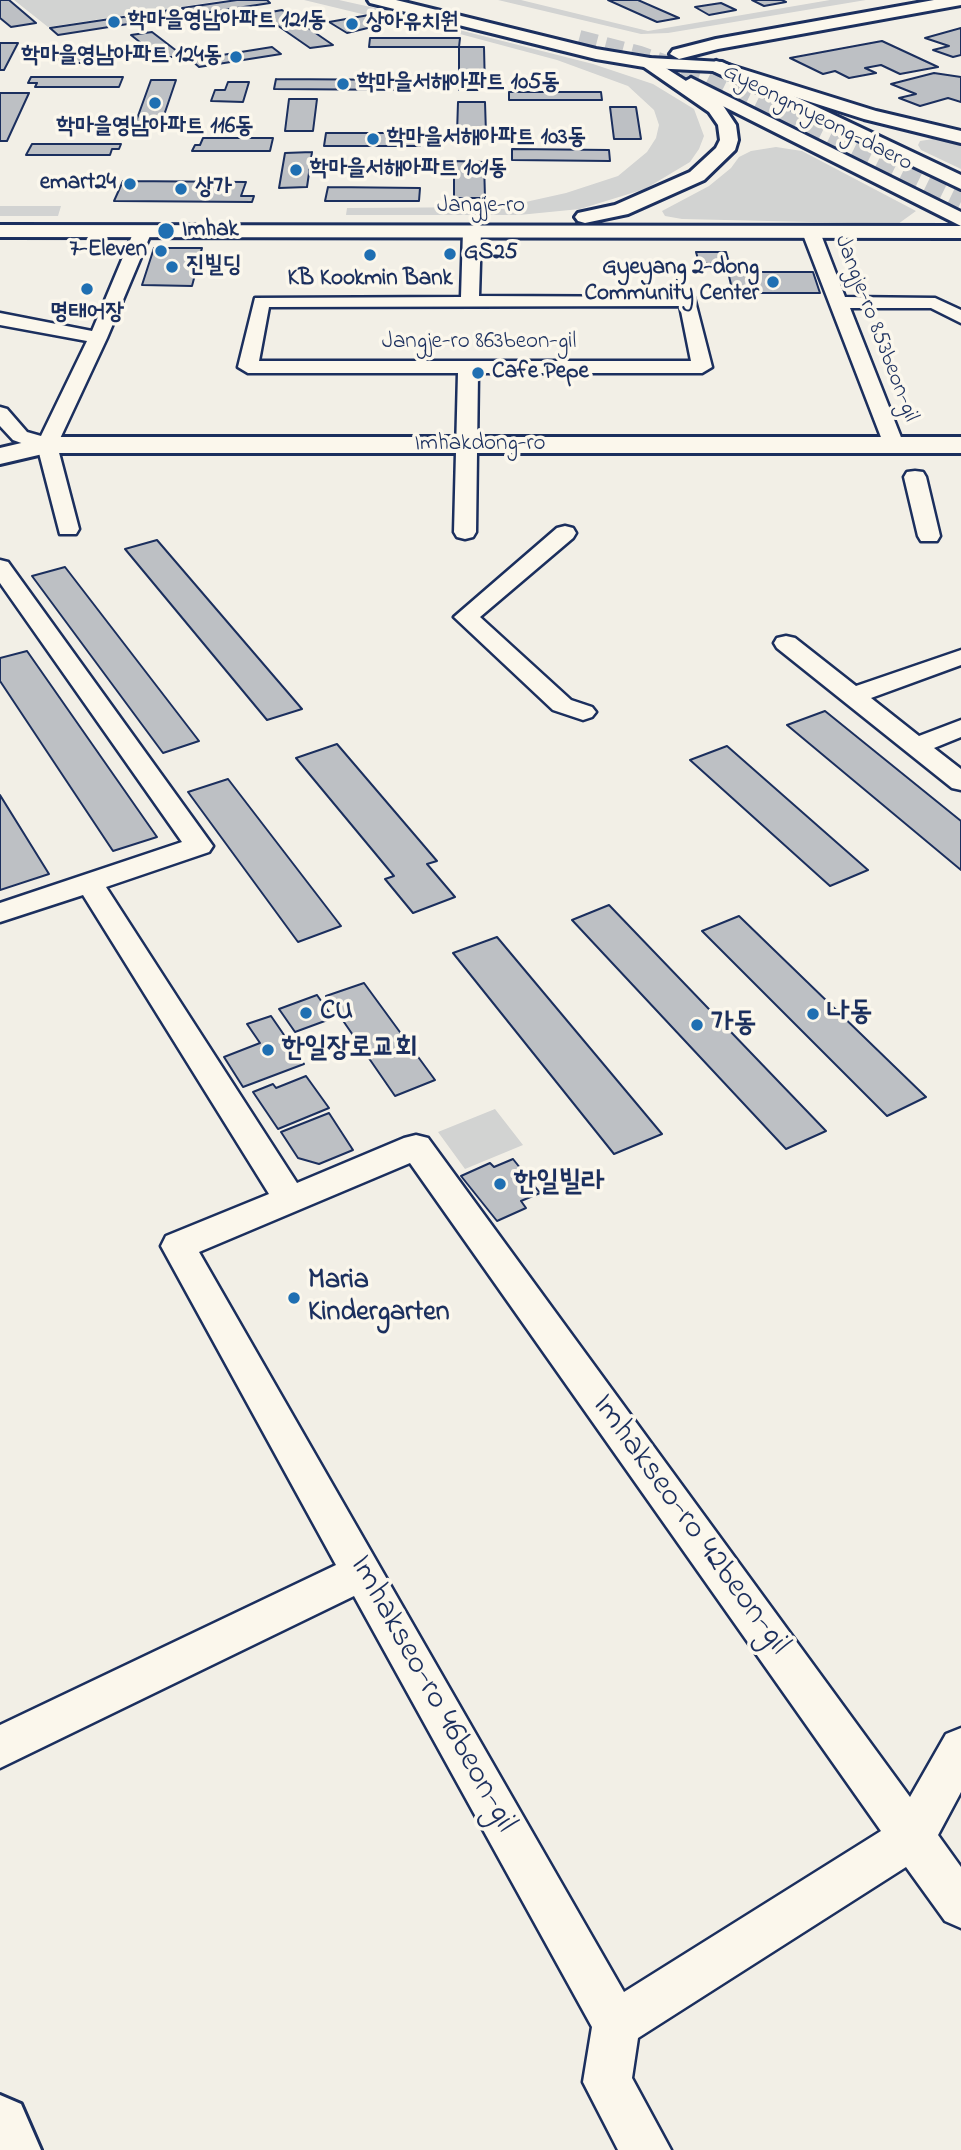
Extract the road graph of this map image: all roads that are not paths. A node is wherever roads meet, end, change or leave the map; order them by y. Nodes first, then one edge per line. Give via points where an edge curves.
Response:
1 (376, 0) edge
2 (424, 0) edge
3 (961, 0) edge
4 (599, 36) tunnel mouth
5 (579, 39) tunnel mouth
6 (634, 41) dead end
7 (557, 44) junction
8 (650, 63) junction
9 (716, 66) junction
10 (961, 137) edge
11 (961, 183) edge
12 (961, 220) edge
13 (0, 231) edge
14 (143, 231) junction
15 (506, 231) junction
16 (472, 232) junction
17 (811, 232) junction
18 (961, 232) edge
19 (470, 302) junction
20 (839, 302) junction
21 (961, 317) edge
22 (4, 320) edge
23 (98, 338) junction
24 (468, 368) junction
25 (0, 413) edge
26 (47, 444) junction
27 (466, 445) junction
28 (894, 445) junction
29 (961, 445) edge
30 (0, 456) edge
31 (915, 477) dead end
32 (68, 529) dead end
33 (465, 532) dead end
34 (565, 533) dead end
35 (929, 536) dead end
36 (0, 567) edge
37 (786, 643) dead end
38 (961, 657) edge
39 (852, 696) junction
40 (583, 712) dead end
41 (961, 728) edge
42 (915, 746) junction
43 (961, 782) edge
44 (89, 882) junction
45 (0, 913) edge
46 (290, 1200) junction
47 (362, 1572) junction
48 (0, 1747) edge
49 (961, 1749) edge
50 (912, 1837) junction
51 (961, 1905) edge
52 (616, 2024) junction
53 (0, 2125) edge
54 (10, 2150) edge
55 (646, 2150) edge

1 - 7 street, Gyeongmyeong-daero
2 - 5 street
3 - 8 street via 716,44
4 - 7 street via 588,45
6 - 8 street, Gyeongmyeong-daero
7 - 8 street, Gyeongmyeong-daero
8 - 9 street, Gyeongmyeong-daero
8 - 12 street, Gyeongmyeong-daero
8 - 15 street via 716,108 727,125 725,150 697,176 621,210
9 - 10 street via 870,115
9 - 11 street, Gyeongmyeong-daero
13 - 14 street, Jangje-ro
14 - 16 street, Jangje-ro
14 - 23 street
15 - 16 street, Jangje-ro
15 - 17 street, Jangje-ro
16 - 19 street, Jangje-ro 863beon-gil
17 - 18 street, Jangje-ro
17 - 20 street, Jangje-ro 853beon-gil
19 - 24 street, Jangje-ro 863beon-gil via 261,302 248,367
19 - 24 street, Jangje-ro 863beon-gil via 688,301 702,367
20 - 21 street via 935,303
20 - 28 street, Jangje-ro 853beon-gil
22 - 23 street
23 - 26 street
24 - 27 street
25 - 26 street via 20,436
26 - 27 street, Imhakdong-ro
26 - 30 street, Imhakdong-ro
26 - 32 street
27 - 28 street, Imhakdong-ro
27 - 33 street
28 - 29 street, Imhakdong-ro
31 - 35 street
34 - 40 street via 466,617 562,705
36 - 44 street via 199,845
37 - 39 street
38 - 39 street
39 - 42 street
41 - 42 street
42 - 43 street
44 - 45 street
44 - 46 street
46 - 47 street, Imhakseo-ro 46beon-gil via 178,1246
46 - 50 street, Imhakseo-ro 42beon-gil via 416,1147
47 - 48 street
47 - 52 street, Imhakseo-ro 46beon-gil
49 - 50 street
50 - 51 street, Imhakseo-ro 42beon-gil
50 - 52 street
52 - 55 street via 607,2082
53 - 54 street

